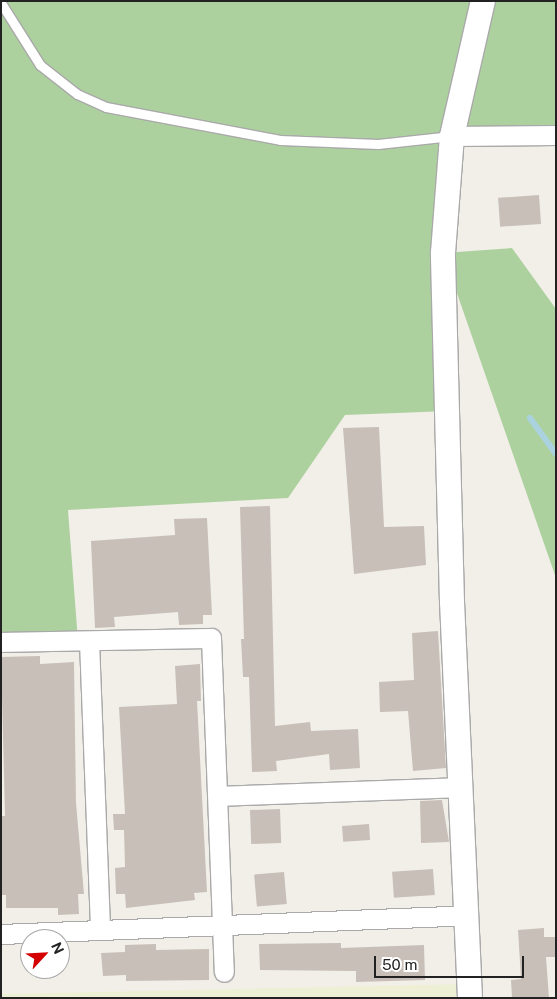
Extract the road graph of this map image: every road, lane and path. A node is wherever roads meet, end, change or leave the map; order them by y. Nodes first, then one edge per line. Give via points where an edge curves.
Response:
1 (483, 1) edge
2 (1, 3) edge
3 (556, 135) edge
4 (452, 136) junction
5 (1, 642) edge
6 (89, 642) junction
7 (461, 787) junction
8 (218, 796) junction
9 (466, 916) junction
10 (222, 925) junction
11 (100, 930) junction
12 (1, 934) edge
13 (224, 972) dead end
14 (470, 998) edge

1 - 4 street
2 - 4 lane via 40,65 76,94 106,106 280,140 378,144
3 - 4 street
4 - 7 street via 444,206 444,340
5 - 6 street
6 - 8 street via 211,638
6 - 11 street
7 - 8 street
7 - 9 street
8 - 10 street
9 - 10 street
9 - 14 street
10 - 11 street
10 - 13 street
11 - 12 street

